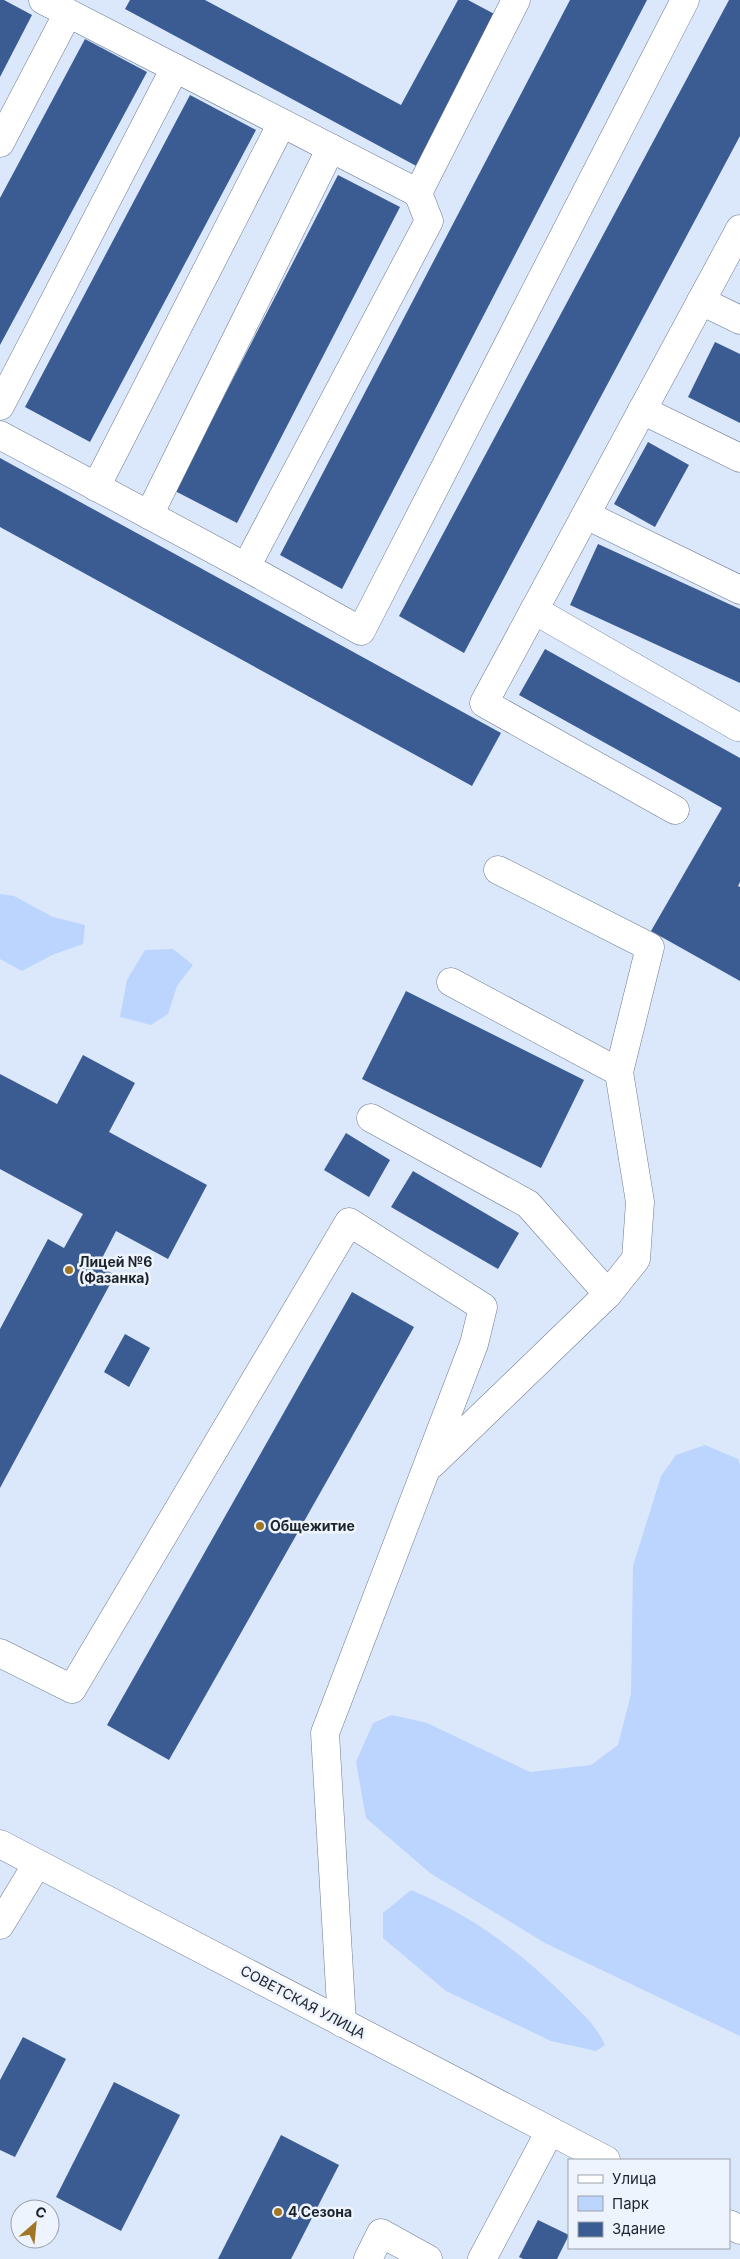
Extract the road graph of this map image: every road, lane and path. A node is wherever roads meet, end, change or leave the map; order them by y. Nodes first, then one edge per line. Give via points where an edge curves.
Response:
1 (43, 0) edge
2 (516, 0) edge
3 (685, 0) edge
4 (68, 13) junction
5 (175, 68) junction
6 (282, 123) junction
7 (0, 143) edge
8 (331, 148) junction
9 (418, 193) junction
10 (740, 229) edge
11 (701, 300) junction
12 (740, 320) edge
13 (0, 406) edge
14 (642, 410) junction
15 (0, 435) edge
16 (740, 458) edge
17 (96, 487) junction
18 (149, 515) junction
19 (586, 515) junction
20 (246, 567) junction
21 (740, 590) edge
22 (534, 610) junction
23 (738, 727) dead end
24 (675, 810) dead end
25 (498, 870) dead end
26 (451, 982) dead end
27 (619, 1072) junction
28 (371, 1118) dead end
29 (608, 1294) junction
30 (426, 1471) junction
31 (0, 1653) edge
32 (0, 1844) edge
33 (37, 1864) junction
34 (0, 1925) edge
35 (342, 2023) junction
36 (550, 2131) junction
37 (604, 2159) edge
38 (368, 2259) edge
39 (428, 2259) edge
40 (482, 2259) edge

1 - 4 street
2 - 9 street
3 - 20 street via 361,631
4 - 5 street
4 - 7 street
5 - 6 street
5 - 13 street
6 - 8 street
6 - 17 street
8 - 9 street
8 - 18 street
9 - 20 street via 429,221
10 - 11 street
11 - 12 street
11 - 14 street
14 - 16 street
14 - 19 street
15 - 17 street
17 - 18 street
18 - 20 street
19 - 21 street
19 - 22 street
22 - 23 street
22 - 24 street via 484,703
25 - 27 street via 650,947
26 - 27 street
27 - 29 street via 640,1202 636,1259
28 - 29 street via 528,1204
29 - 30 street
30 - 31 street via 474,1344 483,1307 349,1222 72,1689
30 - 35 street via 325,1733
32 - 33 street, СОВЕТСКАЯ УЛИЦА
33 - 34 street
33 - 35 street, СОВЕТСКАЯ УЛИЦА
35 - 36 street, СОВЕТСКАЯ УЛИЦА
36 - 37 street, СОВЕТСКАЯ УЛИЦА
36 - 40 street
38 - 39 street via 381,2233

